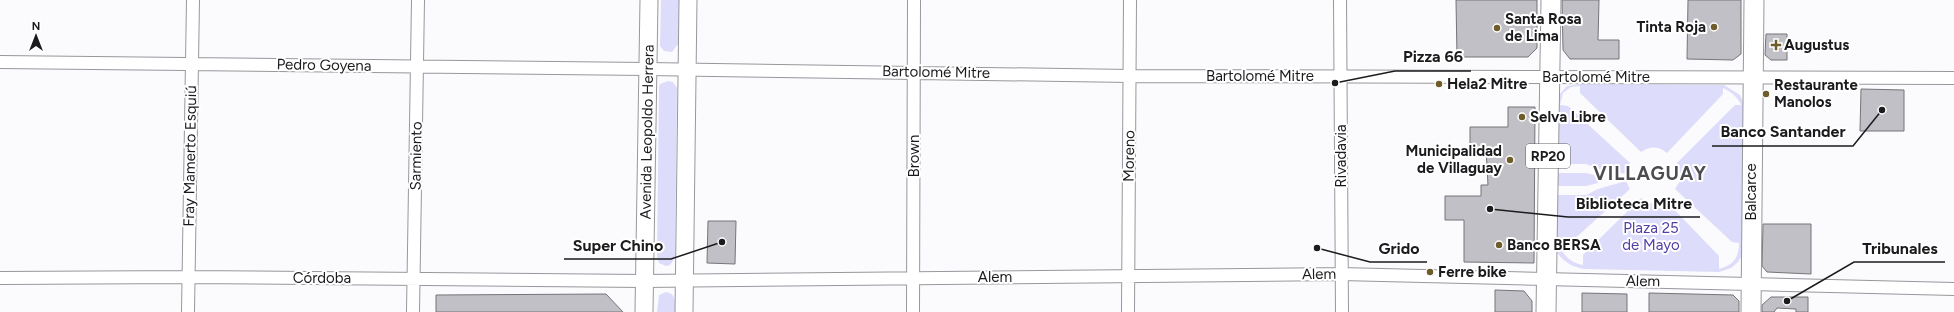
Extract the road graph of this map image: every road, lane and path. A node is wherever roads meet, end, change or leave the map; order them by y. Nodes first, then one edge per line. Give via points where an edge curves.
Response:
1 (193, 0) edge
2 (418, 0) edge
3 (649, 0) edge
4 (688, 0) edge
5 (914, 0) edge
6 (1130, 0) edge
7 (1340, 0) edge
8 (1551, 0) edge
9 (1754, 0) edge
10 (0, 62) edge
11 (191, 64) junction
12 (418, 66) junction
13 (647, 68) junction
14 (687, 69) junction
15 (914, 72) junction
16 (1130, 76) junction
17 (1341, 76) junction
18 (1550, 76) junction
19 (1752, 77) junction
20 (1954, 78) edge
21 (1341, 274) junction
22 (1128, 276) junction
23 (188, 277) junction
24 (0, 278) edge
25 (914, 278) junction
26 (414, 279) junction
27 (1546, 279) junction
28 (644, 281) junction
29 (684, 281) junction
30 (1751, 284) junction
31 (1954, 289) edge
32 (188, 312) edge
33 (413, 312) edge
34 (644, 312) edge
35 (684, 312) edge
36 (913, 312) edge
37 (1128, 312) edge
38 (1342, 312) edge
39 (1546, 312) edge
40 (1751, 312) edge

1 - 11 street, Fray Mamerto Esquiú
2 - 12 street, Sarmiento
3 - 13 street, Avenida Leopoldo Herrera
4 - 14 street
5 - 15 street, Brown
6 - 16 street, Moreno
7 - 17 street, Rivadavia
8 - 18 main road, RP20
9 - 19 main road, Balcarce
10 - 11 street, Pedro Goyena
11 - 12 street, Pedro Goyena
11 - 23 street, Fray Mamerto Esquiú
12 - 13 street, Pedro Goyena
12 - 26 street, Sarmiento
13 - 14 street, Bartolomé Mitre
13 - 28 street, Avenida Leopoldo Herrera
14 - 15 street, Bartolomé Mitre
14 - 29 street
15 - 16 street, Bartolomé Mitre
15 - 25 street, Brown
16 - 17 street, Bartolomé Mitre
16 - 22 street, Moreno
17 - 18 street, Bartolomé Mitre
17 - 21 street, Rivadavia
18 - 19 street, Bartolomé Mitre
18 - 27 main road, RP20
19 - 20 street, Bartolomé Mitre
19 - 30 main road, Balcarce
21 - 22 street, Alem
21 - 27 street, Alem
21 - 38 street, Rivadavia
22 - 25 street, Alem
22 - 37 street, Moreno
23 - 24 street, Córdoba
23 - 26 street, Córdoba
23 - 32 street, Fray Mamerto Esquiú
25 - 29 street, Alem
25 - 36 street, Brown
26 - 28 street, Córdoba
26 - 33 street, Sarmiento
27 - 30 street, Alem
27 - 39 main road, RP20
28 - 29 street, Alem
28 - 34 street, Avenida Leopoldo Herrera
29 - 35 street
30 - 31 street, Alem
30 - 40 main road, Balcarce

